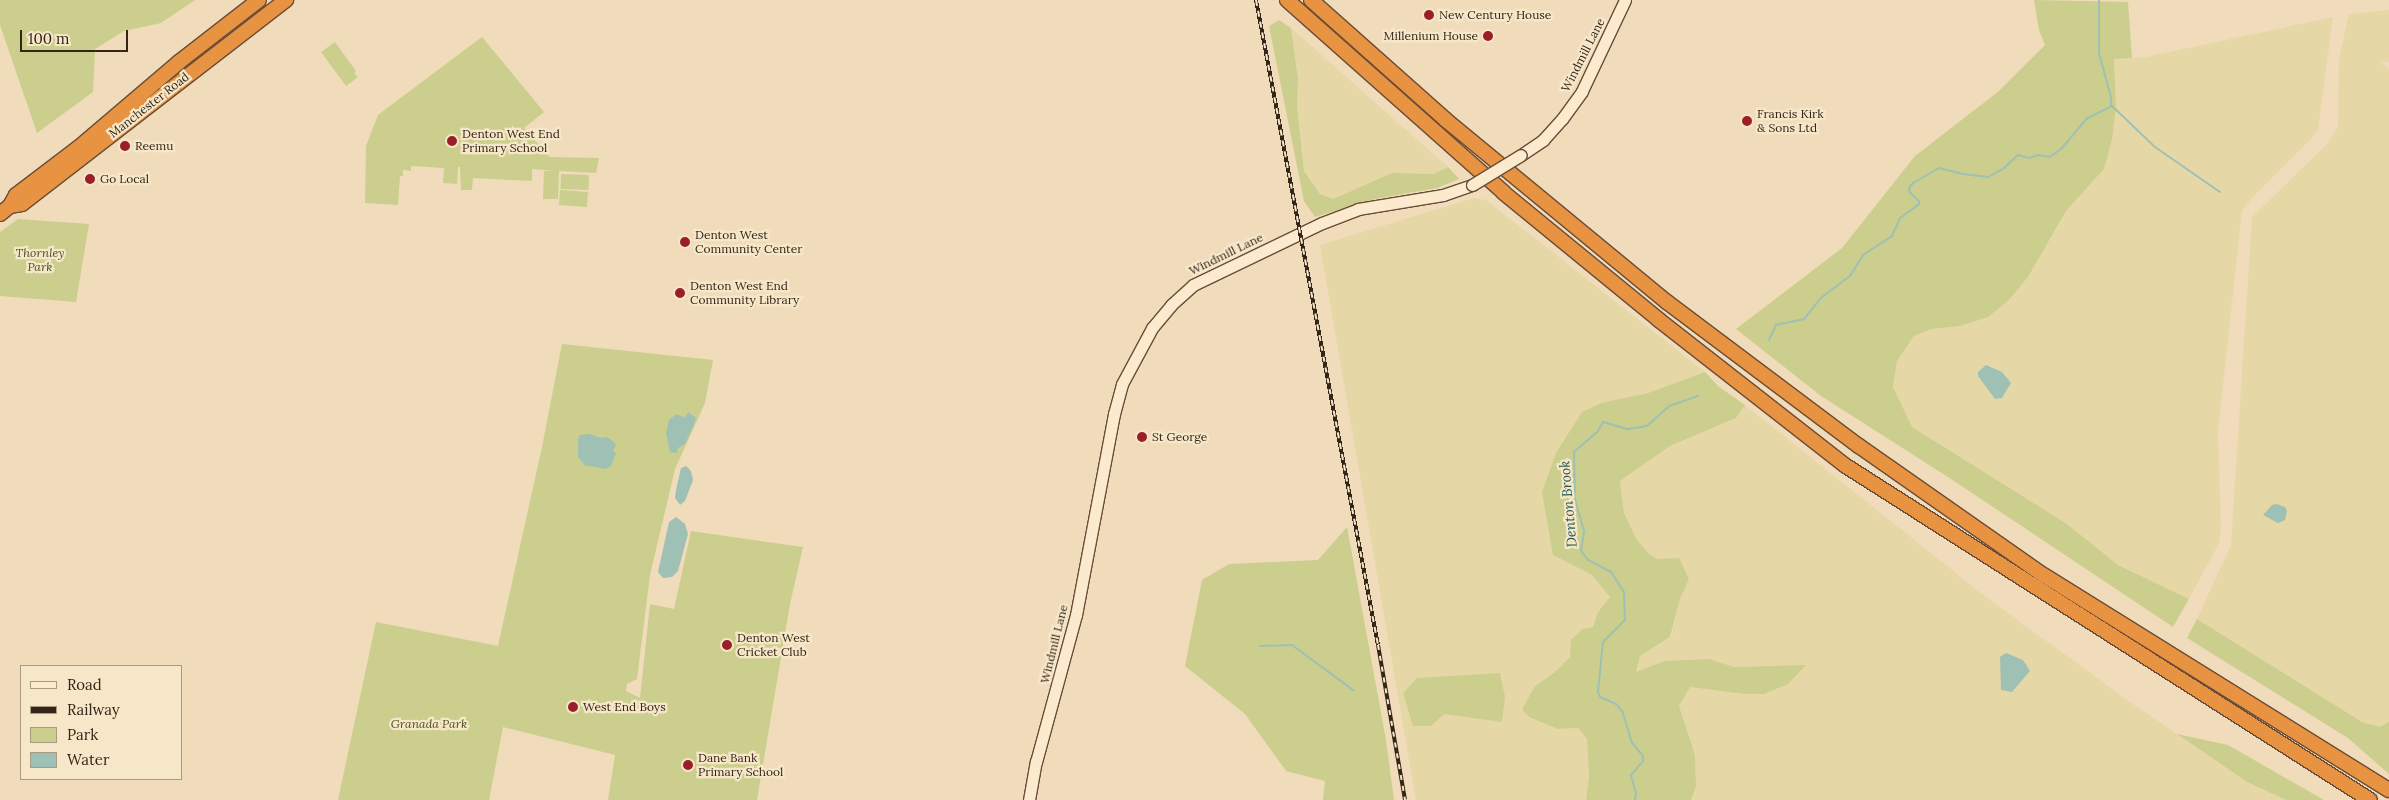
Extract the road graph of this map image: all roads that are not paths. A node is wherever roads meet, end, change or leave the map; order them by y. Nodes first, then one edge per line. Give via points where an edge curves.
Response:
1 (259, 0) edge
2 (286, 0) edge
3 (1287, 0) edge
4 (1625, 0) edge
5 (1312, 1) edge
6 (5, 210) edge
7 (2389, 790) edge
8 (1029, 800) edge
9 (2370, 800) edge

1 - 6 highway, Manchester Road via 16,195
2 - 6 highway, Manchester Road via 22,204
3 - 9 highway via 1504,193 1659,320 1846,466
4 - 8 street, Windmill Lane, bridge via 1582,91 1543,140 1472,185 1443,195 1358,209 1193,284 1152,328 1122,384 1114,414 1076,615 1036,762
5 - 7 highway via 1446,120 1667,302 1858,446 2045,576

